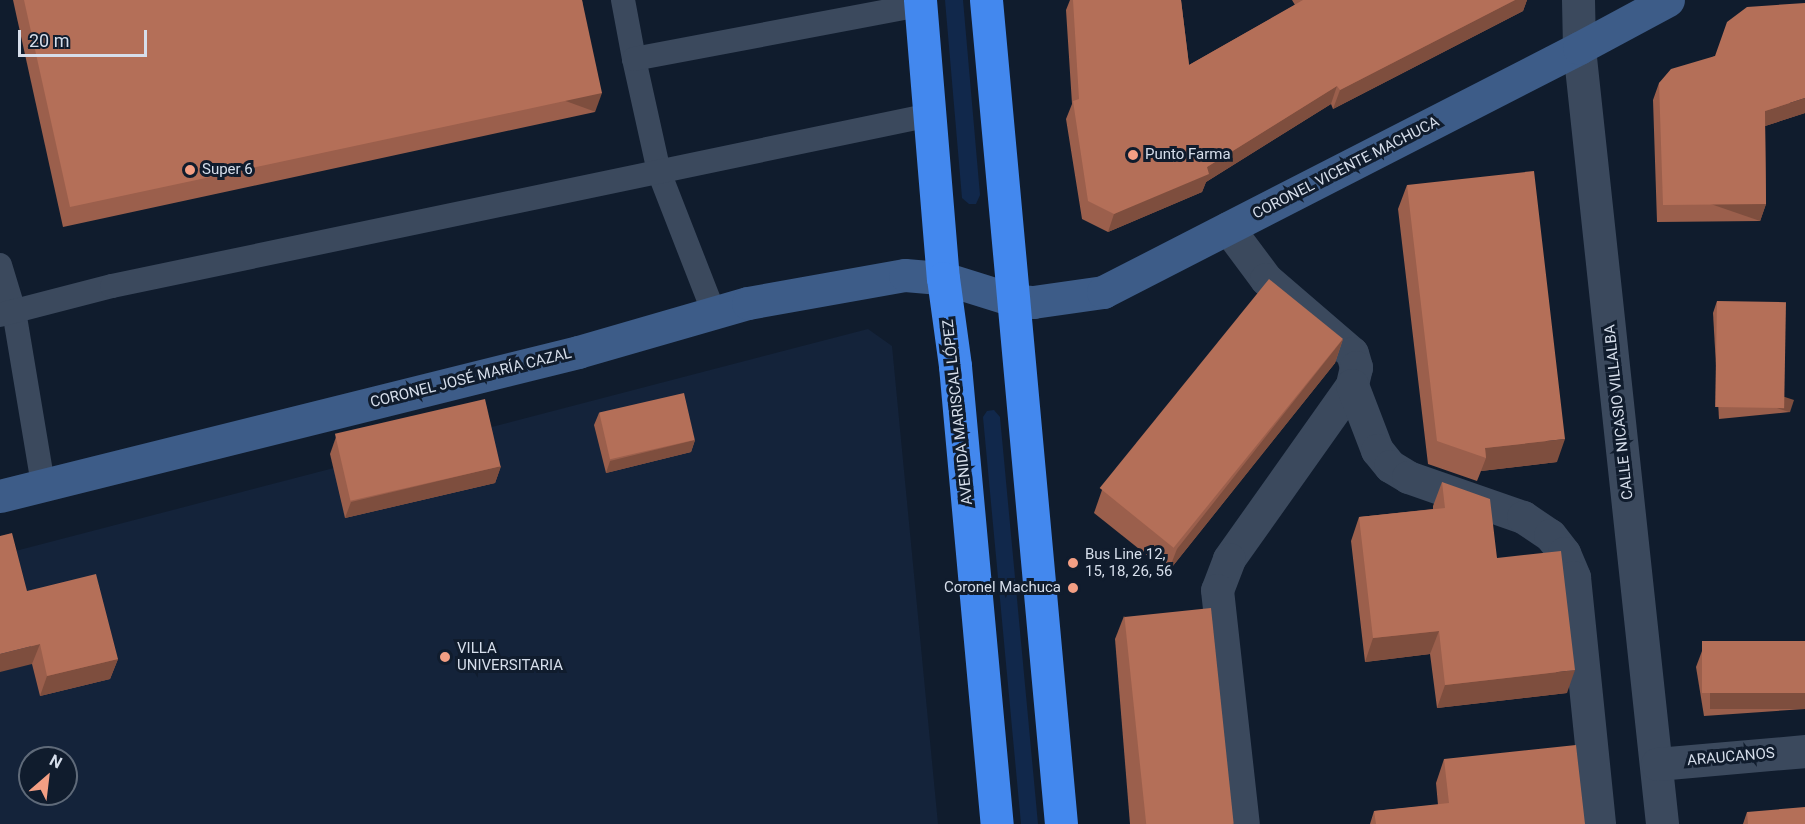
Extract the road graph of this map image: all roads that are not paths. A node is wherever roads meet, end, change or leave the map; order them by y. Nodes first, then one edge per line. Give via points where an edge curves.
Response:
1 (624, 0) edge
2 (986, 0) edge
3 (1578, 0) edge
4 (1668, 0) edge
5 (920, 3) edge
6 (1579, 48) junction
7 (634, 59) junction
8 (930, 115) junction
9 (660, 172) junction
10 (1228, 228) junction
11 (0, 265) edge
12 (943, 278) junction
13 (1013, 300) junction
14 (7, 313) edge
15 (714, 313) junction
16 (1352, 385) junction
17 (43, 485) junction
18 (0, 496) edge
19 (1805, 751) edge
20 (1657, 764) junction
21 (997, 824) edge
22 (1061, 824) edge
23 (1243, 824) edge
24 (1599, 824) edge
25 (1662, 824) edge

1 - 7 lane
2 - 13 highway
3 - 6 street, CALLE NICASIO VILLALBA
4 - 6 street, CORONEL VICENTE MACHUCA
5 - 7 lane
5 - 8 highway, AVENIDA MARISCAL LÓPEZ
6 - 10 street, CORONEL VICENTE MACHUCA
6 - 20 street, CALLE NICASIO VILLALBA
7 - 9 lane
8 - 9 lane
8 - 12 highway, AVENIDA MARISCAL LÓPEZ
9 - 14 lane via 123,284
9 - 15 lane
10 - 13 street, CORONEL VICENTE MACHUCA via 1103,292 1033,302
10 - 16 street via 1266,279 1352,353 1356,367
11 - 14 lane
12 - 13 street, CORONEL VICENTE MACHUCA
12 - 15 street, CORONEL JOSÉ MARÍA CAZAL via 905,275 748,303
12 - 21 highway, AVENIDA MARISCAL LÓPEZ via 955,366
13 - 22 highway
14 - 17 lane
15 - 17 street, CORONEL JOSÉ MARÍA CAZAL via 578,352
16 - 23 street via 1229,559 1217,590
16 - 24 street via 1377,450 1390,466 1408,477 1523,517 1550,535 1564,553 1574,577
17 - 18 street, CORONEL JOSÉ MARÍA CAZAL
19 - 20 street, ARAUCANOS
20 - 25 street, CALLE NICASIO VILLALBA

